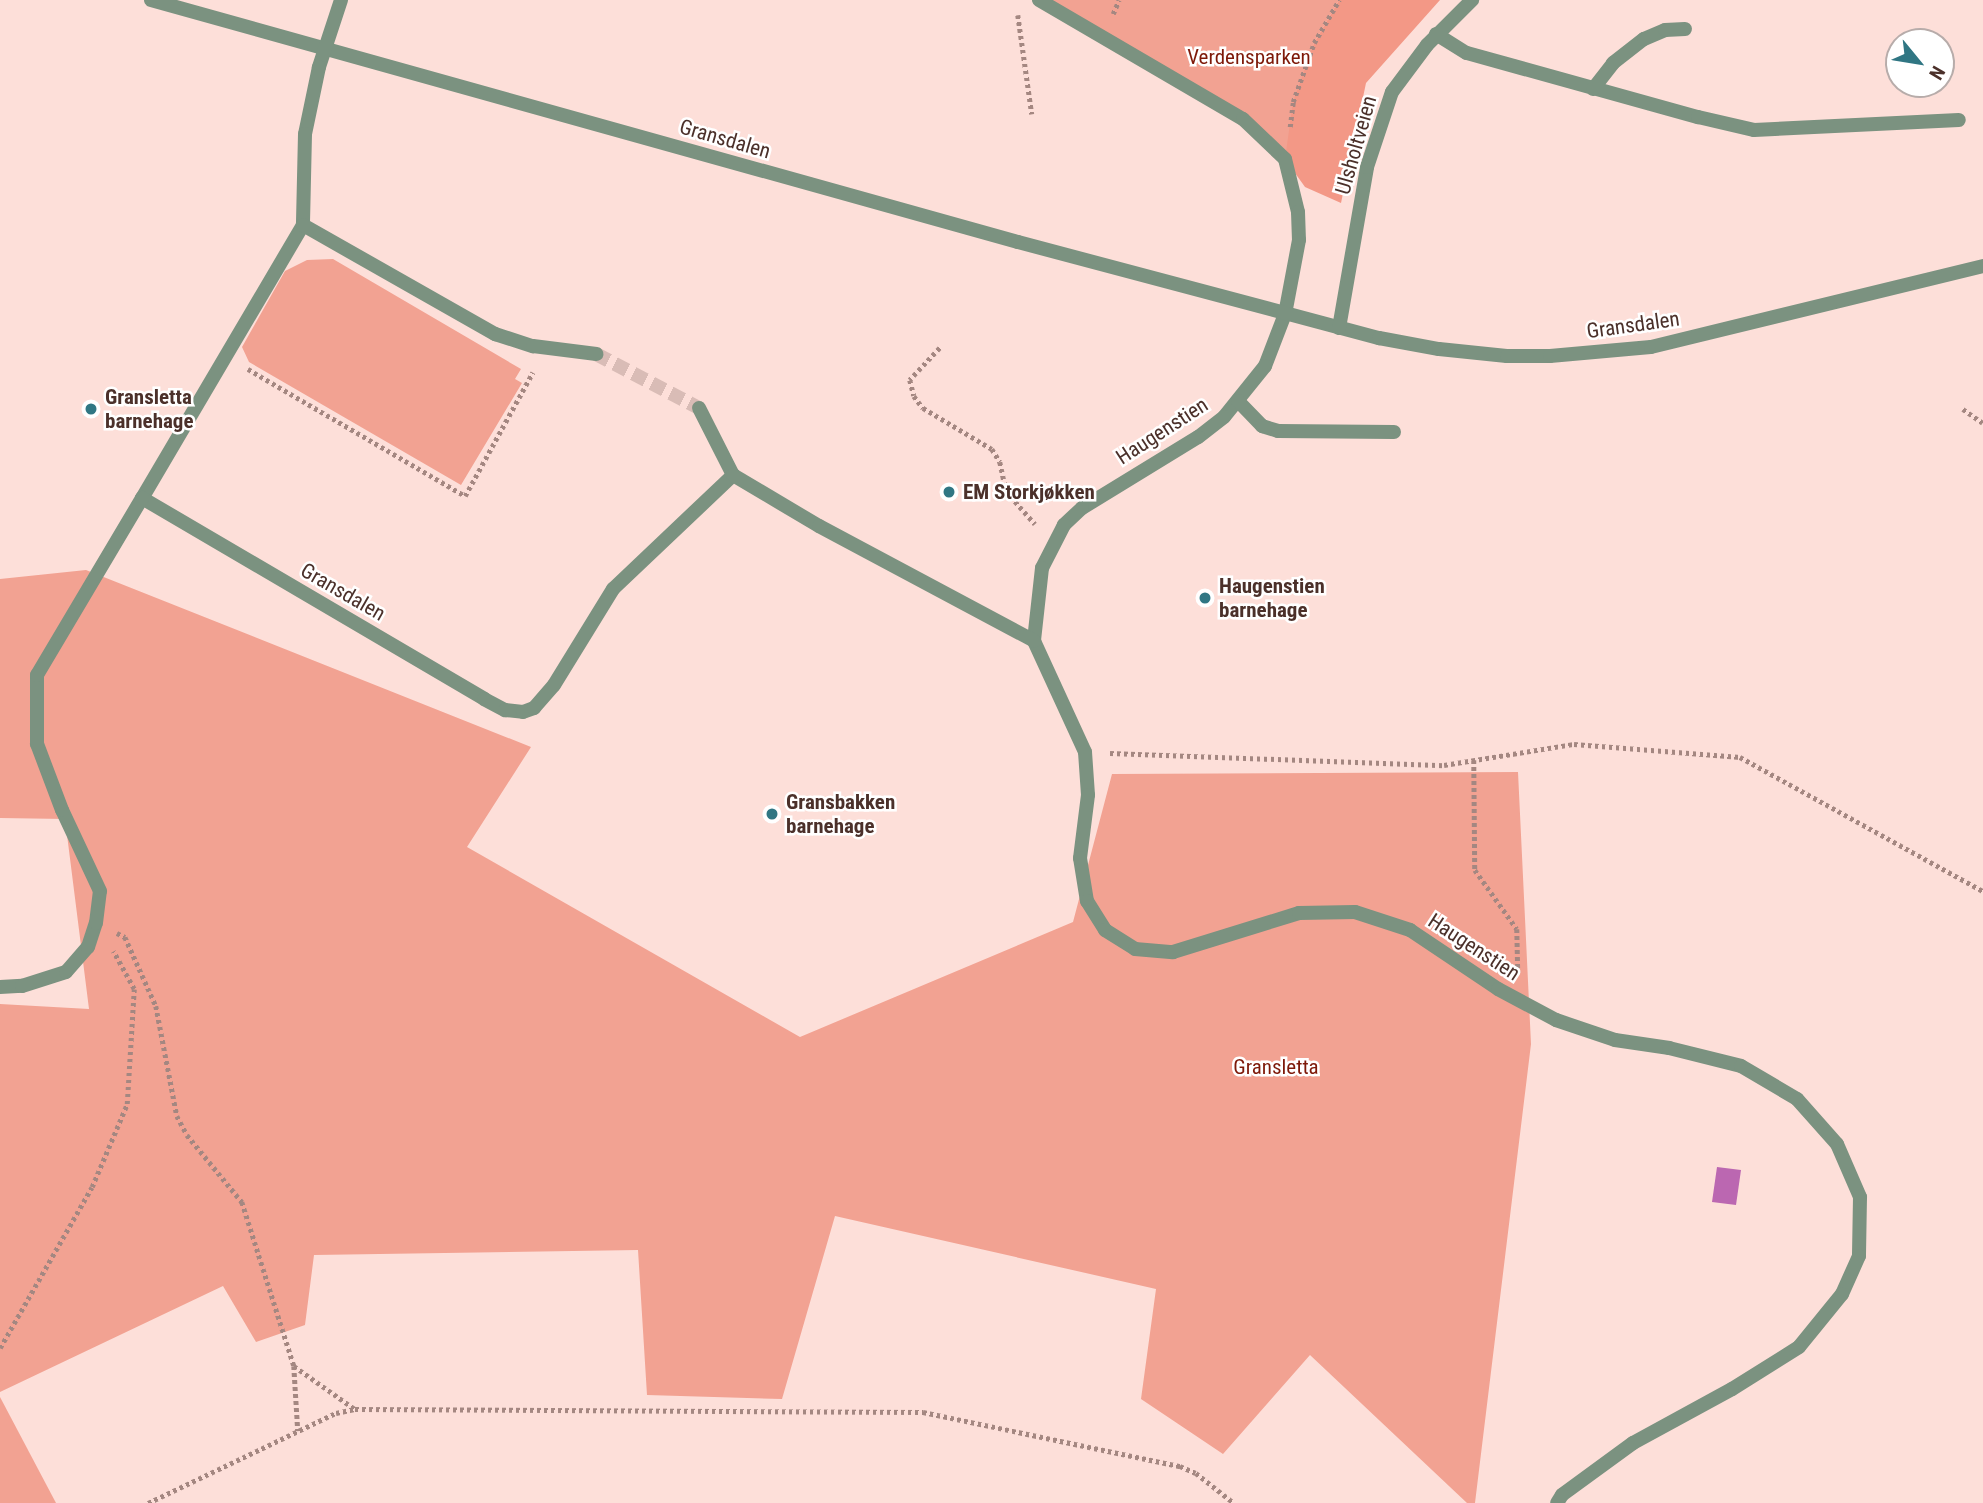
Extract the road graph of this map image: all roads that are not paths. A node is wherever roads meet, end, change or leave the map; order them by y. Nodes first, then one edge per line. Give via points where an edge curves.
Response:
1 (151, 0) edge
2 (341, 0) edge
3 (1040, 0) edge
4 (1472, 0) edge
5 (1685, 29) dead end
6 (1436, 34) junction
7 (325, 50) junction
8 (1593, 89) junction
9 (1959, 120) dead end
10 (303, 225) junction
11 (1983, 266) edge
12 (1285, 314) junction
13 (1339, 328) junction
14 (596, 354) tunnel mouth
15 (1238, 401) junction
16 (699, 408) tunnel mouth
17 (1394, 432) dead end
18 (733, 475) junction
19 (142, 498) junction
20 (1034, 641) junction
21 (0, 987) edge
22 (1558, 1503) edge

1 - 7 street, Gransdalen
2 - 7 street
3 - 12 street via 1243,120 1285,159 1298,212 1299,240
4 - 6 street, Ulsholtveien
5 - 8 street via 1665,30 1644,39 1613,63
6 - 8 street via 1467,53
6 - 13 street, Ulsholtveien via 1392,92 1380,123 1367,167
7 - 10 street via 305,134
7 - 12 street, Gransdalen
8 - 9 street via 1754,130
10 - 14 street via 495,334 533,346
10 - 19 street
11 - 13 street, Gransdalen via 1725,331 1598,353 1471,353
12 - 13 street, Gransdalen
12 - 15 street, Haugenstien via 1265,366
15 - 17 street, Haugenstien via 1262,426 1278,431
15 - 20 street, Haugenstien via 1198,437 1091,502 1064,526 1042,568
16 - 18 street
18 - 19 street, Gransdalen via 613,589 554,685 534,708 523,712 505,710 484,699
18 - 20 street
19 - 21 street via 37,675 37,744 100,891 96,923 88,947 66,972 22,986
20 - 22 street, Haugenstien via 1085,752 1088,795 1080,858 1087,901 1105,930 1135,949 1173,952 1298,913 1355,912 1410,930 1556,1020 1615,1040 1741,1066 1797,1099 1837,1144 1860,1197 1859,1256 1842,1294 1799,1347 1633,1443 1562,1495

